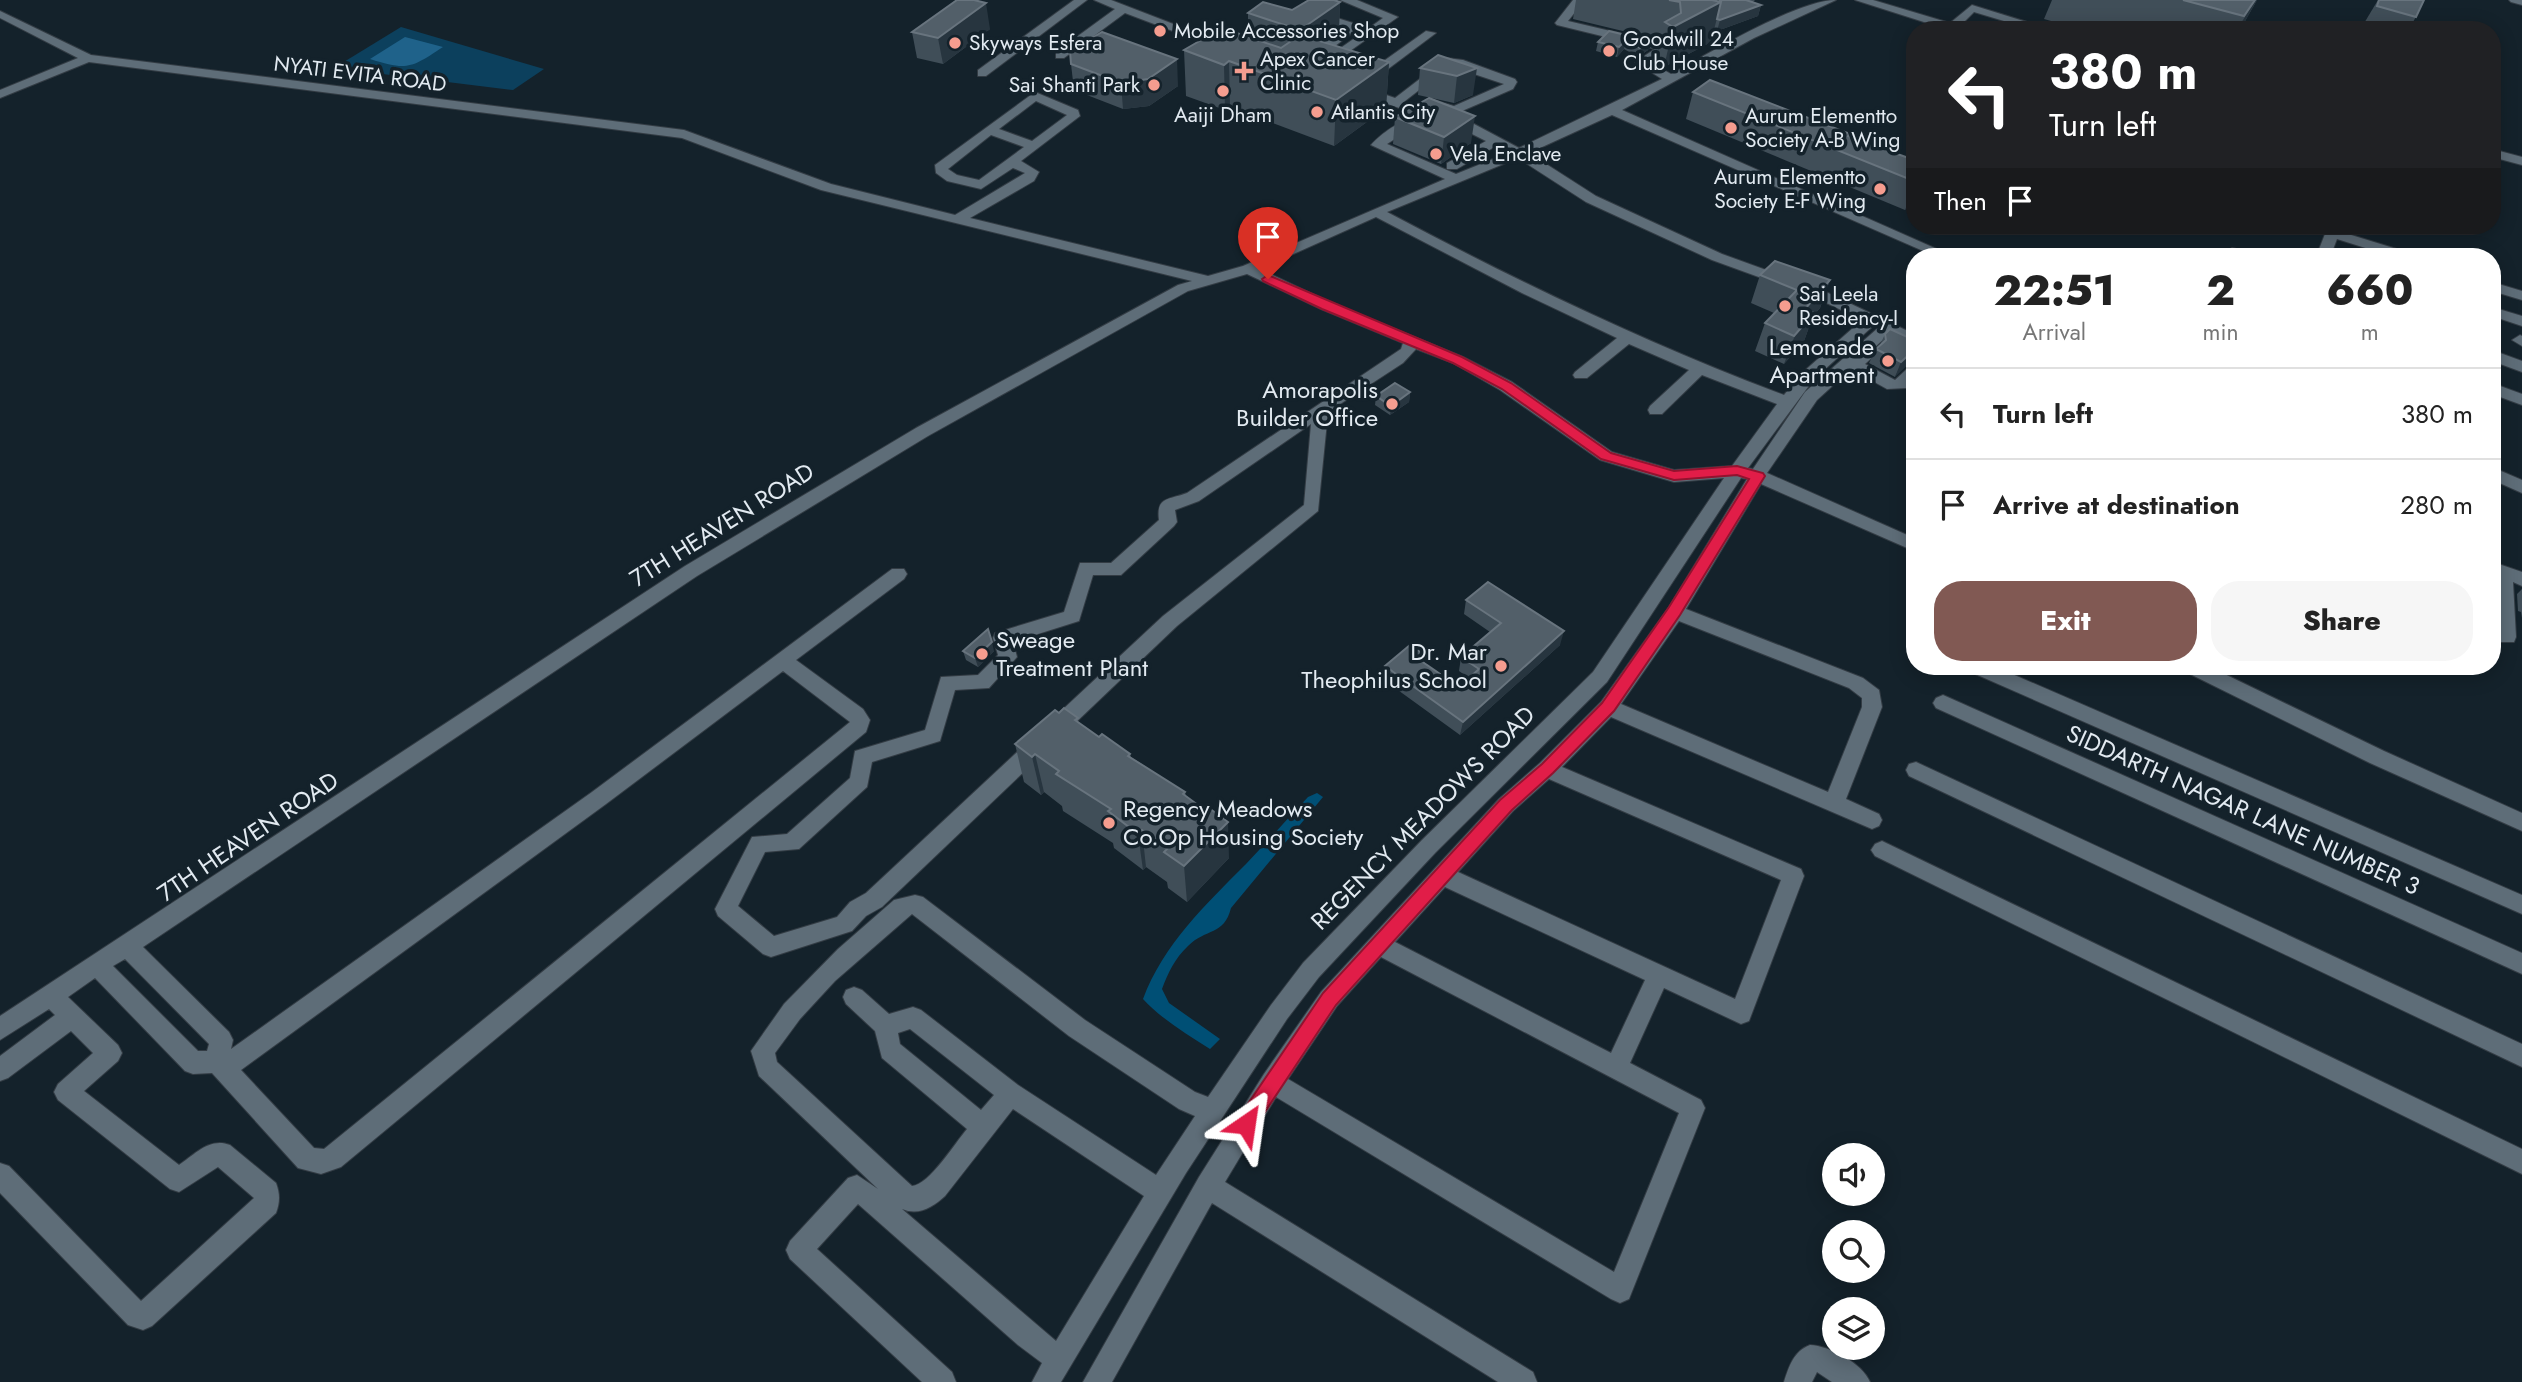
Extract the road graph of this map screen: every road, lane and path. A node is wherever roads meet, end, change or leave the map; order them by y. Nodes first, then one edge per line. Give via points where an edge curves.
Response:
1 (1081, 0) edge
2 (1100, 0) edge
3 (1346, 0) edge
4 (1830, 0) edge
5 (1861, 0) edge
6 (2515, 0) edge
7 (2522, 2) edge
8 (1124, 9) junction
9 (1616, 11) dead end
10 (0, 14) edge
11 (1933, 21) edge
12 (1962, 21) edge
13 (2016, 21) edge
14 (1300, 24) edge
15 (1354, 26) junction
16 (1371, 32) junction
17 (1430, 33) dead end
18 (1719, 37) edge
19 (1735, 45) junction
20 (1323, 49) edge
21 (1243, 53) edge
22 (1060, 55) dead end
23 (88, 58) junction
24 (982, 73) dead end
25 (1310, 74) edge
26 (1671, 79) junction
27 (0, 94) edge
28 (1402, 98) junction
29 (1612, 110) junction
30 (1432, 113) junction
31 (989, 130) junction
32 (1496, 141) junction
33 (1034, 146) junction
34 (1519, 153) junction
35 (2501, 155) edge
36 (2522, 161) edge
37 (1012, 162) junction
38 (1454, 172) junction
39 (1376, 212) junction
40 (956, 220) junction
41 (2338, 235) edge
42 (1927, 248) edge
43 (2379, 248) edge
44 (1248, 269) junction
45 (1207, 280) junction
46 (2501, 289) edge
47 (2522, 296) edge
48 (2501, 314) edge
49 (2522, 321) edge
50 (1880, 323) junction
51 (1628, 337) junction
52 (1411, 340) junction
53 (1906, 342) edge
54 (1906, 345) edge
55 (2501, 359) edge
56 (2522, 367) edge
57 (1700, 368) junction
58 (1581, 375) dead end
59 (1906, 378) edge
60 (2501, 392) edge
61 (2522, 400) edge
62 (1787, 402) junction
63 (1656, 410) dead end
64 (1320, 412) junction
65 (1747, 474) junction
66 (2501, 477) dead end
67 (2522, 487) edge
68 (1906, 542) edge
69 (2501, 571) edge
70 (898, 574) dead end
71 (2522, 579) edge
72 (2501, 596) edge
73 (1675, 611) junction
74 (2507, 637) dead end
75 (782, 660) junction
76 (1996, 675) edge
77 (2209, 675) edge
78 (1943, 703) dead end
79 (1608, 707) junction
80 (1548, 769) junction
81 (1916, 770) dead end
82 (1834, 803) junction
83 (1872, 820) dead end
84 (2522, 822) edge
85 (1882, 850) dead end
86 (1442, 875) junction
87 (2522, 905) edge
88 (1379, 945) junction
89 (128, 947) junction
90 (2522, 964) edge
91 (98, 966) junction
92 (1659, 975) junction
93 (51, 996) junction
94 (854, 997) dead end
95 (71, 1017) junction
96 (887, 1027) junction
97 (0, 1029) edge
98 (2522, 1056) edge
99 (221, 1065) junction
100 (1616, 1068) junction
101 (0, 1070) edge
102 (1272, 1082) junction
103 (1010, 1093) junction
104 (1213, 1111) junction
105 (983, 1128) junction
106 (2522, 1162) edge
107 (0, 1175) edge
108 (1208, 1186) junction
109 (1160, 1192) junction
110 (1053, 1371) edge
111 (942, 1382) edge
112 (1097, 1382) edge
113 (1523, 1382) edge
114 (1798, 1382) edge
115 (1856, 1382) edge

1 - 24 street
2 - 8 street
3 - 16 street via 1392,17
4 - 19 street, 7TH HEAVEN ROAD
5 - 11 street
6 - 7 street
8 - 21 street via 1231,44
8 - 22 street
9 - 26 street via 1577,2 1561,23 1666,48 1641,62
10 - 23 street
12 - 13 street via 1972,8
14 - 15 street via 1315,14
15 - 16 street
15 - 20 street
16 - 25 street
17 - 28 street via 1354,88
18 - 19 street
19 - 26 street, 7TH HEAVEN ROAD
23 - 27 street
23 - 40 street, NYATI EVITA ROAD via 660,130 701,138 826,187
26 - 29 street, 7TH HEAVEN ROAD
28 - 28 street via 1447,62 1511,82 1455,110
28 - 30 street
29 - 34 street, 7TH HEAVEN ROAD
29 - 42 street
30 - 32 street
30 - 38 street via 1378,145
31 - 33 street
31 - 33 street via 1035,96 1074,113
31 - 37 street via 941,170 981,185
32 - 34 street
32 - 38 street
33 - 37 street
34 - 38 street, 7TH HEAVEN ROAD
34 - 50 street via 1591,199 1717,257 1819,294
35 - 36 street
37 - 40 street via 1033,174
38 - 39 street, 7TH HEAVEN ROAD
39 - 44 street, 7TH HEAVEN ROAD
39 - 51 street
40 - 45 street, NYATI EVITA ROAD
41 - 43 street
44 - 45 street, 7TH HEAVEN ROAD
44 - 52 street
45 - 89 street, 7TH HEAVEN ROAD via 1183,288 922,432 691,571
46 - 47 street
48 - 49 street
50 - 53 street
50 - 62 street, REGENCY MEADOWS ROAD via 1808,376
50 - 65 street via 1811,396
51 - 57 street
51 - 58 street
52 - 64 street via 1398,360
52 - 65 street via 1506,386 1606,456 1674,476
54 - 59 street via 1882,342 1857,364 1893,385
55 - 56 street
57 - 62 street
57 - 63 street
60 - 61 street
62 - 65 street, REGENCY MEADOWS ROAD
64 - 64 street via 1193,497 1166,507 1168,522 1115,570 1086,568 1072,616 1002,638 1009,657 982,683 948,682 933,734 862,757 860,781 792,843 759,843 726,909 771,947 844,923 874,900 1170,621 1312,506
65 - 68 street
65 - 73 street
65 - 104 street, REGENCY MEADOWS ROAD via 1601,677 1311,970
66 - 67 street
69 - 71 street
70 - 75 street
72 - 74 street
73 - 79 street
73 - 82 street via 1856,682 1872,695 1872,707
75 - 99 street via 599,798
75 - 99 street via 856,714 859,726 331,1157 321,1162 307,1159
76 - 87 street
77 - 84 street
78 - 90 street, SIDDARTH NAGAR LANE NUMBER 3
79 - 80 street
79 - 82 street
80 - 86 street via 1506,805
80 - 92 street via 1793,876 1741,1013
81 - 98 street
82 - 83 street
85 - 106 street
86 - 88 street
86 - 92 street
88 - 100 street
88 - 102 street via 1329,999
89 - 91 street, 7TH HEAVEN ROAD
89 - 99 street via 221,1040
91 - 93 street, 7TH HEAVEN ROAD
91 - 99 street via 193,1063
92 - 100 street
93 - 95 street
93 - 97 street, 7TH HEAVEN ROAD
94 - 96 street
95 - 101 street
95 - 107 street via 110,1053 66,1092 179,1180 221,1154 267,1192 267,1203 148,1314 137,1316
96 - 103 street via 913,1018
96 - 105 street via 890,1050
100 - 102 street via 1693,1108 1620,1290
102 - 108 street
103 - 105 street
103 - 109 street
104 - 105 street via 1187,1101 1077,1028 915,904 902,907 803,998 775,1030 763,1051 767,1068 907,1199 923,1198 936,1187
104 - 109 street, REGENCY MEADOWS ROAD
108 - 112 street
108 - 113 street
109 - 110 street, REGENCY MEADOWS ROAD
110 - 111 street via 1027,1336 858,1187 799,1250
114 - 115 street via 1810,1358 1821,1359

